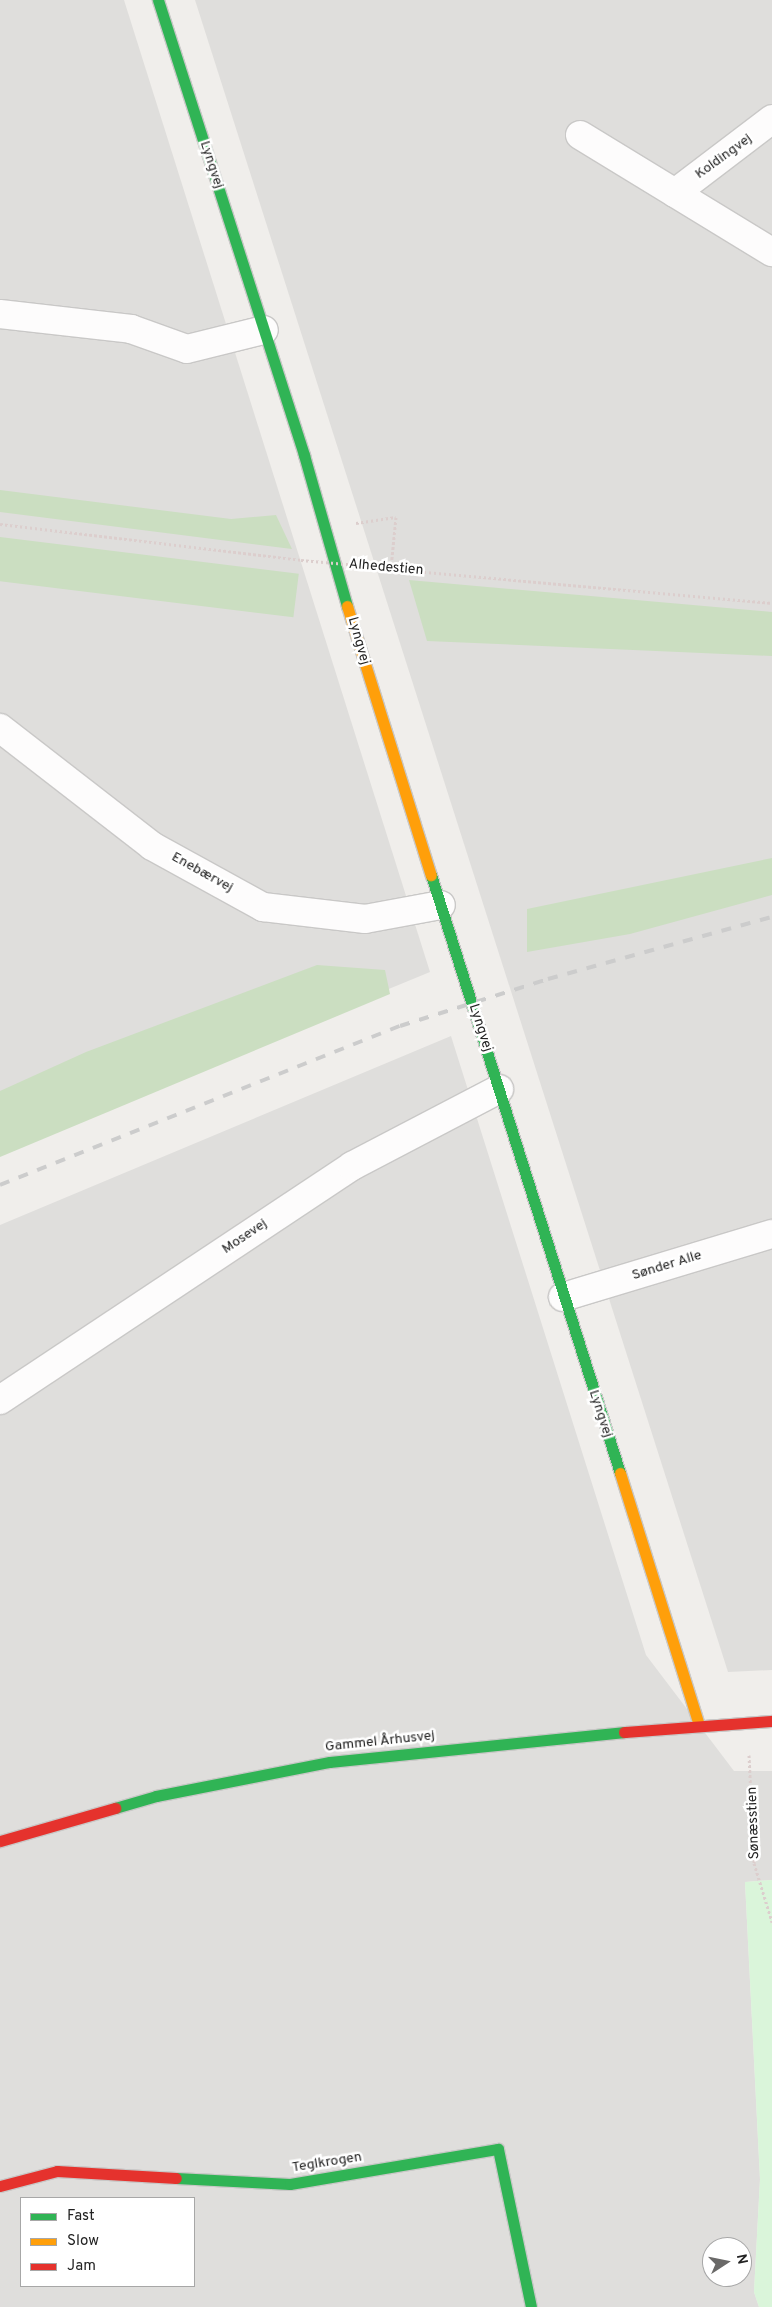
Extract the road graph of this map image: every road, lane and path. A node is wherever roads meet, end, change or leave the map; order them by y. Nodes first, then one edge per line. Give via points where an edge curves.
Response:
1 (158, 0) edge
2 (772, 119) edge
3 (580, 135) dead end
4 (675, 193) junction
5 (772, 252) edge
6 (0, 314) edge
7 (264, 330) junction
8 (0, 524) edge
9 (326, 528) junction
10 (391, 568) junction
11 (772, 603) edge
12 (0, 728) edge
13 (441, 905) junction
14 (499, 1089) junction
15 (772, 1234) edge
16 (563, 1297) junction
17 (0, 1400) edge
18 (772, 1721) edge
19 (745, 1722) junction
20 (699, 1725) junction
21 (0, 1841) edge
22 (772, 1922) edge
23 (0, 2186) edge
24 (531, 2307) edge

1 - 7 street, Lyngvej
2 - 4 street, Koldingvej
3 - 4 street
4 - 5 street
6 - 7 street via 131,329 187,349
7 - 9 street, Lyngvej
8 - 10 path, Alhedestien, bridge
9 - 10 path via 396,517
9 - 13 street, Lyngvej via 359,647
10 - 11 path, Alhedestien
12 - 13 street, Enebærvej via 152,846 263,907 365,918
13 - 14 street, Lyngvej
14 - 16 street, Lyngvej
14 - 17 street, Mosevej via 352,1166
15 - 16 street, Sønder Alle
16 - 20 street, Lyngvej
18 - 19 street, Gammel Århusvej
19 - 20 street, Gammel Århusvej
19 - 22 path, Sønæsstien via 752,1774 754,1863
20 - 21 street, Gammel Århusvej via 330,1762 156,1796
23 - 24 street, Teglkrogen via 57,2171 290,2184 498,2149

